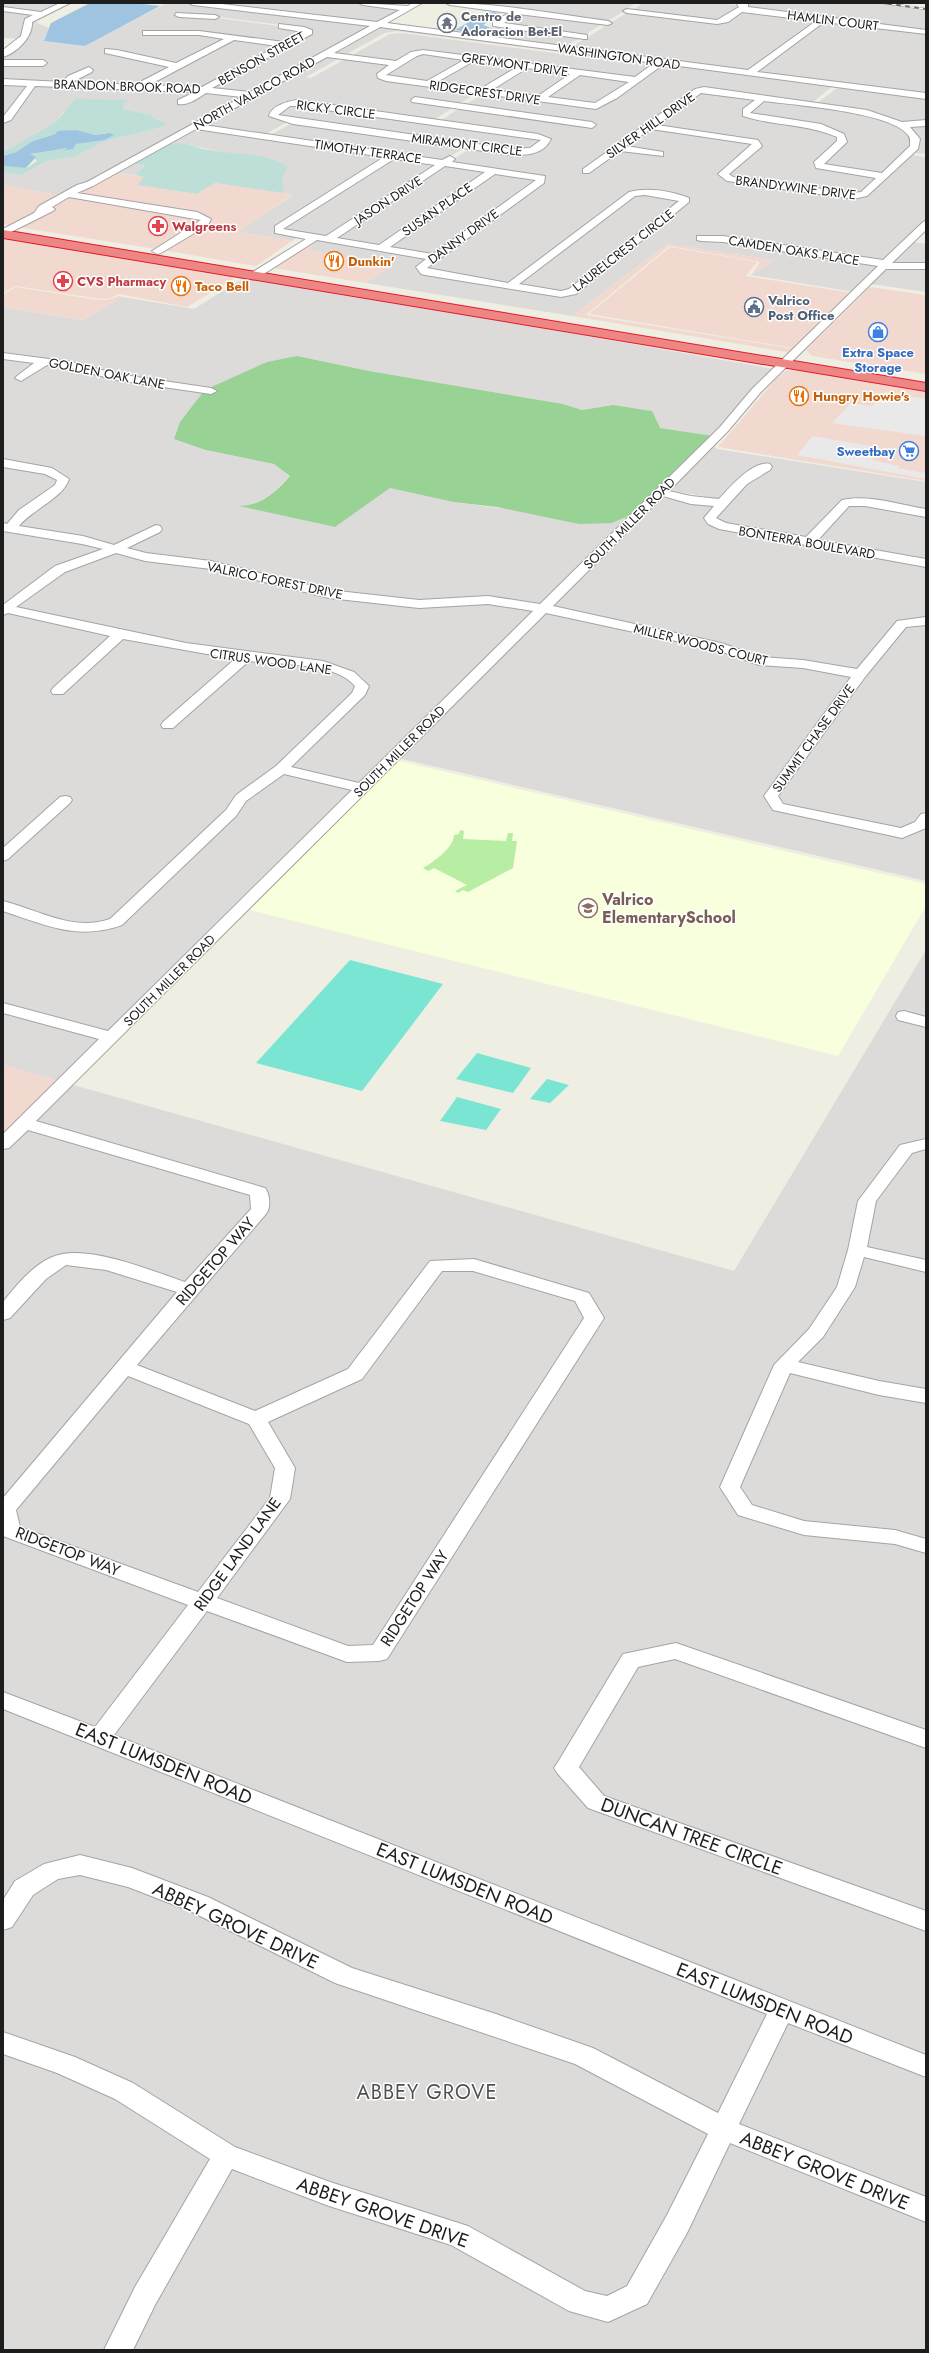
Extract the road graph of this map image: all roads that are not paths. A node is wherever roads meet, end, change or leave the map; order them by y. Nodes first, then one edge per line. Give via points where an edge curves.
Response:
1 (66, 3) edge
2 (193, 3) edge
3 (363, 3) edge
4 (418, 3) edge
5 (450, 3) edge
6 (640, 3) edge
7 (468, 4) edge
8 (738, 6) edge
9 (408, 8) junction
10 (3, 9) edge
11 (517, 11) junction
12 (41, 14) junction
13 (180, 15) dead end
14 (617, 17) junction
15 (226, 18) dead end
16 (823, 19) junction
17 (380, 24) junction
18 (273, 25) dead end
19 (926, 32) edge
20 (146, 33) dead end
21 (392, 33) dead end
22 (590, 34) junction
23 (232, 38) junction
24 (10, 39) dead end
25 (23, 40) junction
26 (286, 45) junction
27 (566, 48) junction
28 (360, 49) dead end
29 (108, 51) dead end
30 (3, 54) edge
31 (326, 54) junction
32 (346, 56) junction
33 (473, 58) junction
34 (3, 63) edge
35 (43, 63) dead end
36 (334, 63) dead end
37 (660, 63) junction
38 (398, 64) junction
39 (526, 65) junction
40 (177, 66) junction
41 (89, 70) dead end
42 (580, 72) junction
43 (750, 73) junction
44 (636, 80) junction
45 (3, 82) edge
46 (33, 83) junction
47 (66, 84) junction
48 (428, 84) junction
49 (839, 84) junction
50 (145, 87) junction
51 (206, 90) junction
52 (482, 92) junction
53 (250, 95) junction
54 (926, 96) edge
55 (764, 97) junction
56 (539, 99) junction
57 (820, 99) junction
58 (416, 100) dead end
59 (181, 102) dead end
60 (459, 106) junction
61 (3, 120) edge
62 (293, 121) junction
63 (433, 122) junction
64 (926, 123) edge
65 (592, 125) dead end
66 (194, 126) junction
67 (648, 126) junction
68 (901, 126) junction
69 (265, 136) junction
70 (469, 146) junction
71 (618, 148) junction
72 (910, 153) junction
73 (660, 154) dead end
74 (394, 155) junction
75 (921, 155) dead end
76 (444, 162) junction
77 (494, 170) junction
78 (586, 171) dead end
79 (884, 176) junction
80 (542, 178) joint
81 (90, 184) junction
82 (73, 196) junction
83 (39, 213) junction
84 (926, 224) edge
85 (5, 230) edge
86 (304, 236) junction
87 (314, 238) junction
88 (701, 238) dead end
89 (327, 240) junction
90 (909, 240) junction
91 (920, 242) dead end
92 (380, 249) junction
93 (157, 251) junction
94 (434, 257) junction
95 (886, 265) junction
96 (926, 266) edge
97 (251, 272) junction
98 (510, 286) junction
99 (549, 320) junction
100 (3, 356) edge
101 (788, 360) junction
102 (45, 361) junction
103 (21, 378) dead end
104 (926, 378) edge
105 (926, 387) edge
106 (211, 391) dead end
107 (3, 463) edge
108 (766, 467) dead end
109 (658, 493) junction
110 (723, 504) junction
111 (926, 513) edge
112 (6, 528) edge
113 (156, 529) dead end
114 (809, 542) junction
115 (115, 549) junction
116 (926, 563) edge
117 (542, 608) junction
118 (4, 610) edge
119 (926, 620) edge
120 (119, 635) junction
121 (244, 658) junction
122 (860, 674) junction
123 (58, 691) dead end
124 (168, 725) dead end
125 (281, 769) junction
126 (363, 788) junction
127 (65, 800) dead end
128 (926, 817) edge
129 (3, 856) edge
130 (3, 906) edge
131 (3, 1008) edge
132 (904, 1016) dead end
133 (926, 1022) edge
134 (110, 1037) junction
135 (24, 1123) junction
136 (3, 1144) edge
137 (926, 1144) edge
138 (857, 1250) junction
139 (926, 1266) edge
140 (189, 1290) junction
141 (3, 1314) edge
142 (784, 1365) junction
143 (124, 1366) junction
144 (926, 1396) edge
145 (256, 1420) junction
146 (926, 1546) edge
147 (204, 1602) junction
148 (3, 1700) edge
149 (100, 1737) junction
150 (926, 1739) edge
151 (3, 1920) edge
152 (926, 1921) edge
153 (782, 2010) junction
154 (3, 2043) edge
155 (926, 2066) edge
156 (723, 2130) junction
157 (226, 2155) junction
158 (926, 2210) edge
159 (118, 2350) edge

1 - 12 street
2 - 17 street, WASHINGTON ROAD
3 - 9 street
4 - 9 street, NORTH VALRICO ROAD
5 - 7 street
6 - 14 street
7 - 11 street
8 - 14 street via 725,20 717,22
8 - 16 street, HAMLIN COURT
9 - 17 street, NORTH VALRICO ROAD
10 - 12 street
11 - 14 street
11 - 22 street via 496,24
12 - 25 street via 28,21 29,28
13 - 15 street
14 - 22 street
16 - 19 street, HAMLIN COURT
16 - 43 street
17 - 27 street, WASHINGTON ROAD
17 - 31 street, NORTH VALRICO ROAD
18 - 26 street, BENSON STREET via 309,32
20 - 23 street via 199,33
21 - 37 street
22 - 27 street
23 - 26 street
23 - 40 street
24 - 25 street
25 - 30 street
26 - 51 street, BENSON STREET
27 - 37 street, WASHINGTON ROAD
28 - 32 street
29 - 40 street via 128,54 152,63
31 - 32 street
31 - 53 street, NORTH VALRICO ROAD
32 - 36 street
32 - 38 street
33 - 38 street, GREYMONT DRIVE via 423,52 414,54
33 - 39 street, GREYMONT DRIVE
33 - 48 street
34 - 35 street
37 - 43 street, WASHINGTON ROAD
37 - 44 street, RIDGECREST DRIVE
38 - 48 street, RIDGECREST DRIVE via 381,76
39 - 42 street, GREYMONT DRIVE
39 - 52 street
40 - 50 street via 145,83
41 - 47 street via 71,78
42 - 44 street, GREYMONT DRIVE
42 - 56 street
43 - 49 street, WASHINGTON ROAD
44 - 56 street, RIDGECREST DRIVE via 596,106
45 - 46 street, BRANDON BROOK ROAD
46 - 47 street, BRANDON BROOK ROAD
46 - 61 street via 8,118
47 - 50 street, BRANDON BROOK ROAD
48 - 52 street, RIDGECREST DRIVE
49 - 54 street, WASHINGTON ROAD
49 - 57 street
50 - 51 street, BRANDON BROOK ROAD
51 - 53 street, BRANDON BROOK ROAD
51 - 59 street, BENSON STREET
52 - 56 street, RIDGECREST DRIVE
52 - 60 street
53 - 66 street, NORTH VALRICO ROAD
55 - 57 street, SILVER HILL DRIVE
55 - 67 street, SILVER HILL DRIVE via 711,90 698,91
55 - 79 street via 746,111 746,114 821,127 841,136 842,142 819,162 820,166
57 - 68 street
58 - 60 street, RIDGECREST DRIVE
60 - 63 street
60 - 65 street, RIDGECREST DRIVE
62 - 63 street, RICKY CIRCLE via 277,118 273,114 288,104 297,103
62 - 69 street, RICKY CIRCLE
62 - 70 street, MIRAMONT CIRCLE
63 - 70 street, MIRAMONT CIRCLE via 546,139 533,151 523,152
64 - 68 street
66 - 69 street, TIMOTHY TERRACE
66 - 81 street, NORTH VALRICO ROAD
67 - 71 street, SILVER HILL DRIVE
67 - 79 street, BRANDYWINE DRIVE via 755,142 757,146 724,174 730,179 854,196 864,194
68 - 72 street via 911,132 915,139 915,147
69 - 74 street, TIMOTHY TERRACE
70 - 76 street, JASON DRIVE
71 - 73 street
71 - 78 street, SILVER HILL DRIVE
72 - 75 street
72 - 79 street, BRANDYWINE DRIVE
74 - 76 street, TIMOTHY TERRACE
74 - 86 street via 278,228 278,231
76 - 77 street, TIMOTHY TERRACE
76 - 89 street, JASON DRIVE
77 - 80 street, TIMOTHY TERRACE
77 - 92 street, SUSAN PLACE
80 - 94 street, DANNY DRIVE
81 - 82 street, NORTH VALRICO ROAD
81 - 83 street, NORTH VALRICO ROAD via 42,208
82 - 83 street, NORTH VALRICO ROAD
82 - 93 street via 197,215 206,219 205,223
83 - 85 street, NORTH VALRICO ROAD
84 - 90 street, SOUTH MILLER ROAD
85 - 93 highway
85 - 97 highway
86 - 87 street
86 - 97 street
87 - 89 street
87 - 97 street
88 - 95 street, CAMDEN OAKS PLACE via 723,239
89 - 92 street
90 - 91 street
90 - 95 street, SOUTH MILLER ROAD
92 - 94 street
93 - 97 highway
94 - 98 street, DANNY DRIVE via 421,267 421,270
95 - 96 street, CAMDEN OAKS PLACE
95 - 101 street, SOUTH MILLER ROAD
97 - 99 highway
97 - 99 highway via 320,278
98 - 98 street, LAURELCREST CIRCLE via 561,294 572,292 686,200 653,193 632,194
99 - 101 highway
100 - 102 street, GOLDEN OAK LANE
101 - 104 highway
101 - 105 highway
101 - 109 street, SOUTH MILLER ROAD via 724,429
102 - 103 street
102 - 106 street, GOLDEN OAK LANE via 72,365 116,377
107 - 112 street, VALRICO FOREST DRIVE via 48,472 63,479 61,487
108 - 110 street, BONTERRA BOULEVARD via 756,471
109 - 110 street
109 - 110 street via 710,499
109 - 117 street, SOUTH MILLER ROAD
110 - 114 street, BONTERRA BOULEVARD via 710,518 717,524
111 - 114 street via 865,502 846,503
112 - 115 street, VALRICO FOREST DRIVE via 83,540
113 - 115 street, CITRUS WOOD LANE
114 - 116 street, BONTERRA BOULEVARD
115 - 117 street, VALRICO FOREST DRIVE via 164,561 211,565 329,594 419,604 488,600
115 - 118 street, CITRUS WOOD LANE via 60,569
117 - 122 street, MILLER WOODS COURT via 721,647 759,660 803,664
117 - 126 street, SOUTH MILLER ROAD
118 - 120 street, CITRUS WOOD LANE
119 - 122 street, SUMMIT CHASE DRIVE via 902,624
120 - 121 street, CITRUS WOOD LANE
120 - 123 street
121 - 124 street
121 - 125 street, CITRUS WOOD LANE via 303,663 349,673 362,686 358,695
122 - 128 street, SUMMIT CHASE DRIVE via 771,796 778,807 902,833 921,825
125 - 126 street
125 - 130 street, CITRUS WOOD LANE via 240,798 231,813 116,922 104,928 79,929
126 - 134 street, SOUTH MILLER ROAD
127 - 129 street
131 - 134 street
132 - 133 street
134 - 135 street, SOUTH MILLER ROAD
135 - 136 street, SOUTH MILLER ROAD
135 - 140 street, RIDGETOP WAY via 259,1192 260,1210
137 - 138 street via 906,1149 867,1201
138 - 139 street
138 - 142 street via 846,1287 816,1333
140 - 141 street via 96,1261 64,1259 40,1273
140 - 143 street, RIDGETOP WAY
142 - 144 street via 879,1388
142 - 146 street via 730,1487 745,1510 804,1528 895,1537
143 - 145 street
143 - 147 street, RIDGETOP WAY via 5,1509 11,1532
145 - 147 street, RIDGE LAND LANE via 285,1468 280,1500
145 - 147 street, RIDGETOP WAY via 355,1374 437,1265 474,1265 582,1297 594,1318 379,1652 347,1654
147 - 149 street, RIDGE LAND LANE
148 - 149 street, EAST LUMSDEN ROAD
149 - 153 street, EAST LUMSDEN ROAD
150 - 152 street, DUNCAN TREE CIRCLE via 676,1651 631,1660 566,1768 596,1802
151 - 156 street, ABBEY GROVE DRIVE via 24,1888 52,1871 80,1865 132,1878 199,1904 344,1976 584,2056
153 - 155 street, EAST LUMSDEN ROAD
153 - 156 street, ABBEY GROVE DRIVE
154 - 157 street, ABBEY GROVE DRIVE via 66,2065 124,2092
156 - 157 street, ABBEY GROVE DRIVE via 677,2224 637,2294 608,2309 578,2302 458,2235 329,2194
156 - 158 street, ABBEY GROVE DRIVE
157 - 159 street via 145,2296

